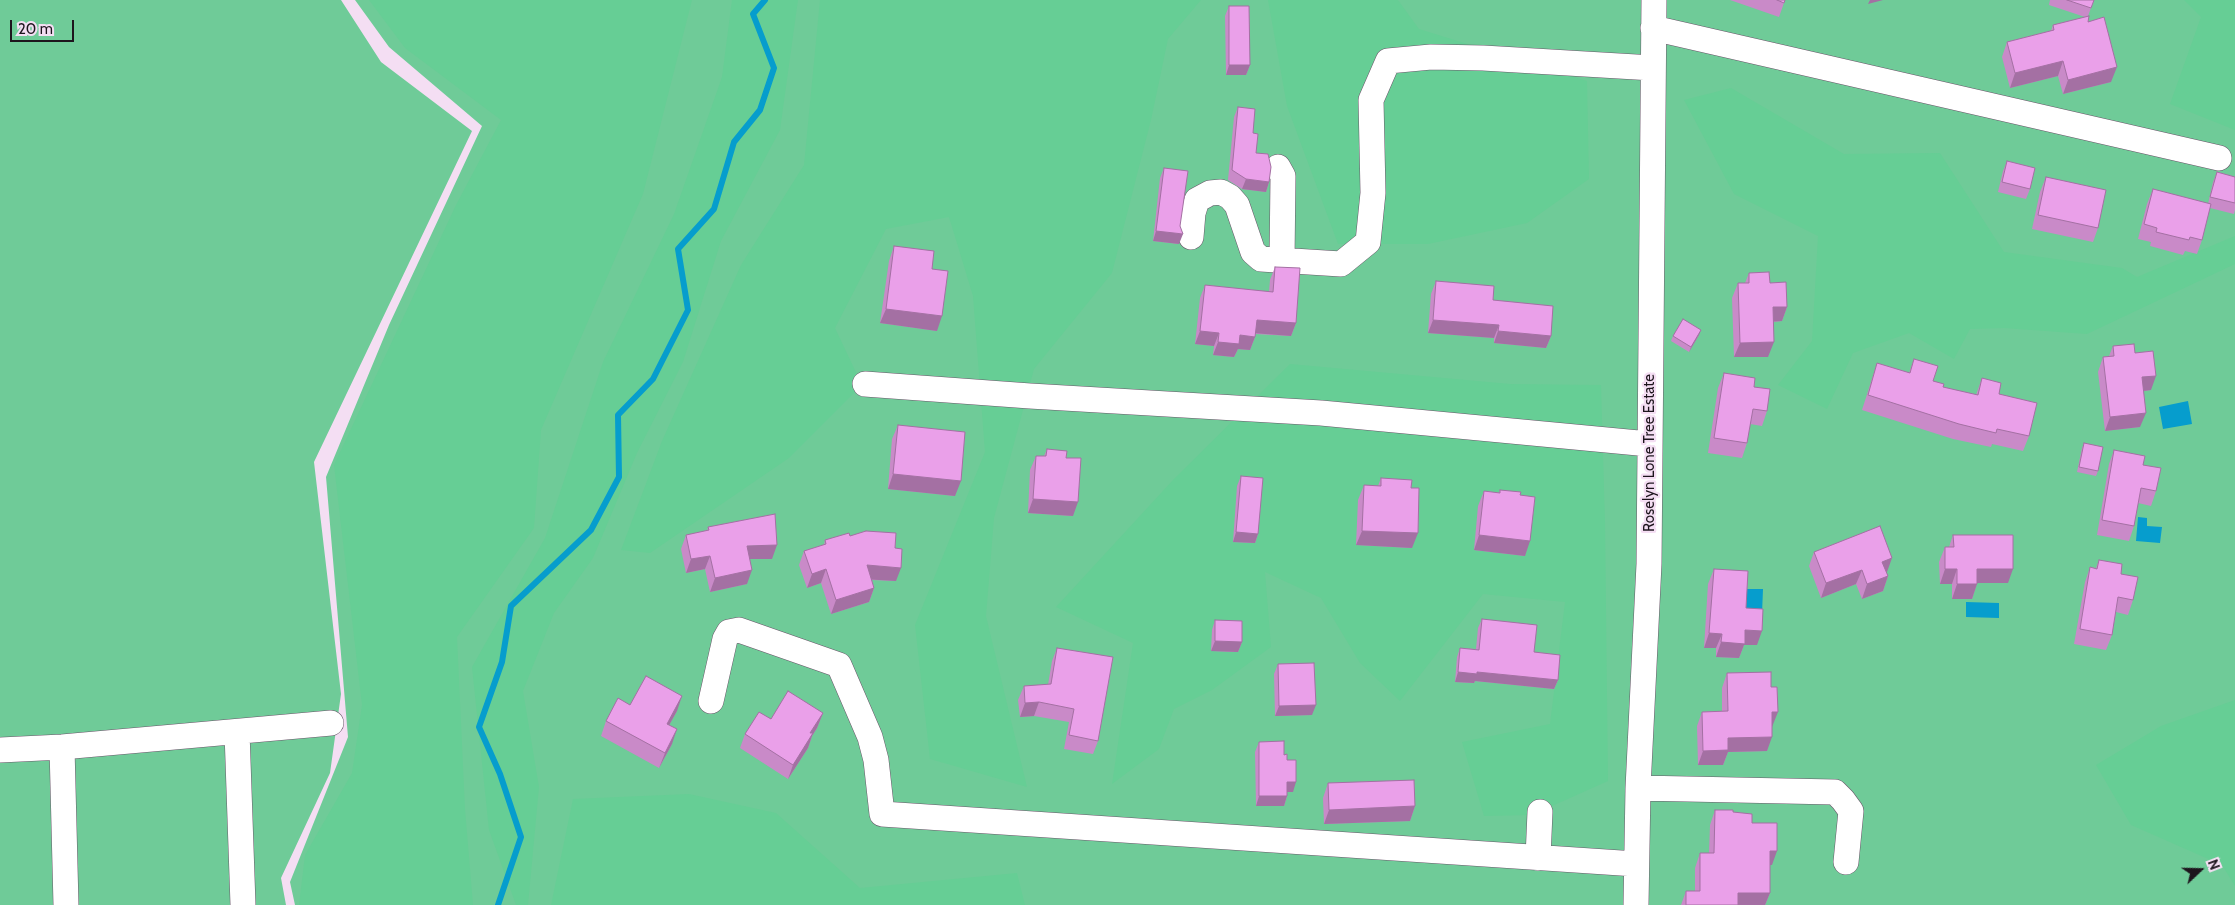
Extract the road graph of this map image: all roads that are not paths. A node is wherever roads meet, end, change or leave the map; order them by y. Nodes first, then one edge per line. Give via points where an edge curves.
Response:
1 (1654, 0) edge
2 (1653, 28) junction
3 (1653, 68) junction
4 (2218, 158) dead end
5 (1278, 167) dead end
6 (1191, 237) dead end
7 (1282, 261) junction
8 (865, 384) dead end
9 (1649, 444) junction
10 (711, 701) dead end
11 (331, 723) dead end
12 (237, 732) junction
13 (62, 747) junction
14 (0, 750) edge
15 (1638, 788) junction
16 (1540, 812) dead end
17 (1538, 858) junction
18 (1846, 862) dead end
19 (1636, 864) junction
20 (66, 905) edge
21 (243, 905) edge
22 (1636, 905) edge

1 - 2 street, Roselyn Lone Tree Estate
2 - 3 street, Roselyn Lone Tree Estate
2 - 4 street
3 - 7 street via 1431,57 1388,61 1371,100 1373,193 1368,242 1341,264
3 - 9 street, Roselyn Lone Tree Estate
5 - 7 street via 1283,176
6 - 7 street via 1192,213 1197,200 1210,193 1221,192 1236,205 1256,256 1261,260
8 - 9 street via 1321,413
9 - 15 street, Roselyn Lone Tree Estate via 1649,564
10 - 17 street via 729,632 739,630 839,665 870,737 882,814
11 - 12 street
12 - 13 street
12 - 21 street
13 - 14 street
13 - 20 street
15 - 18 street via 1835,792 1851,811
15 - 19 street, Roselyn Lone Tree Estate
16 - 17 street
17 - 19 street
19 - 22 street, Roselyn Lone Tree Estate

